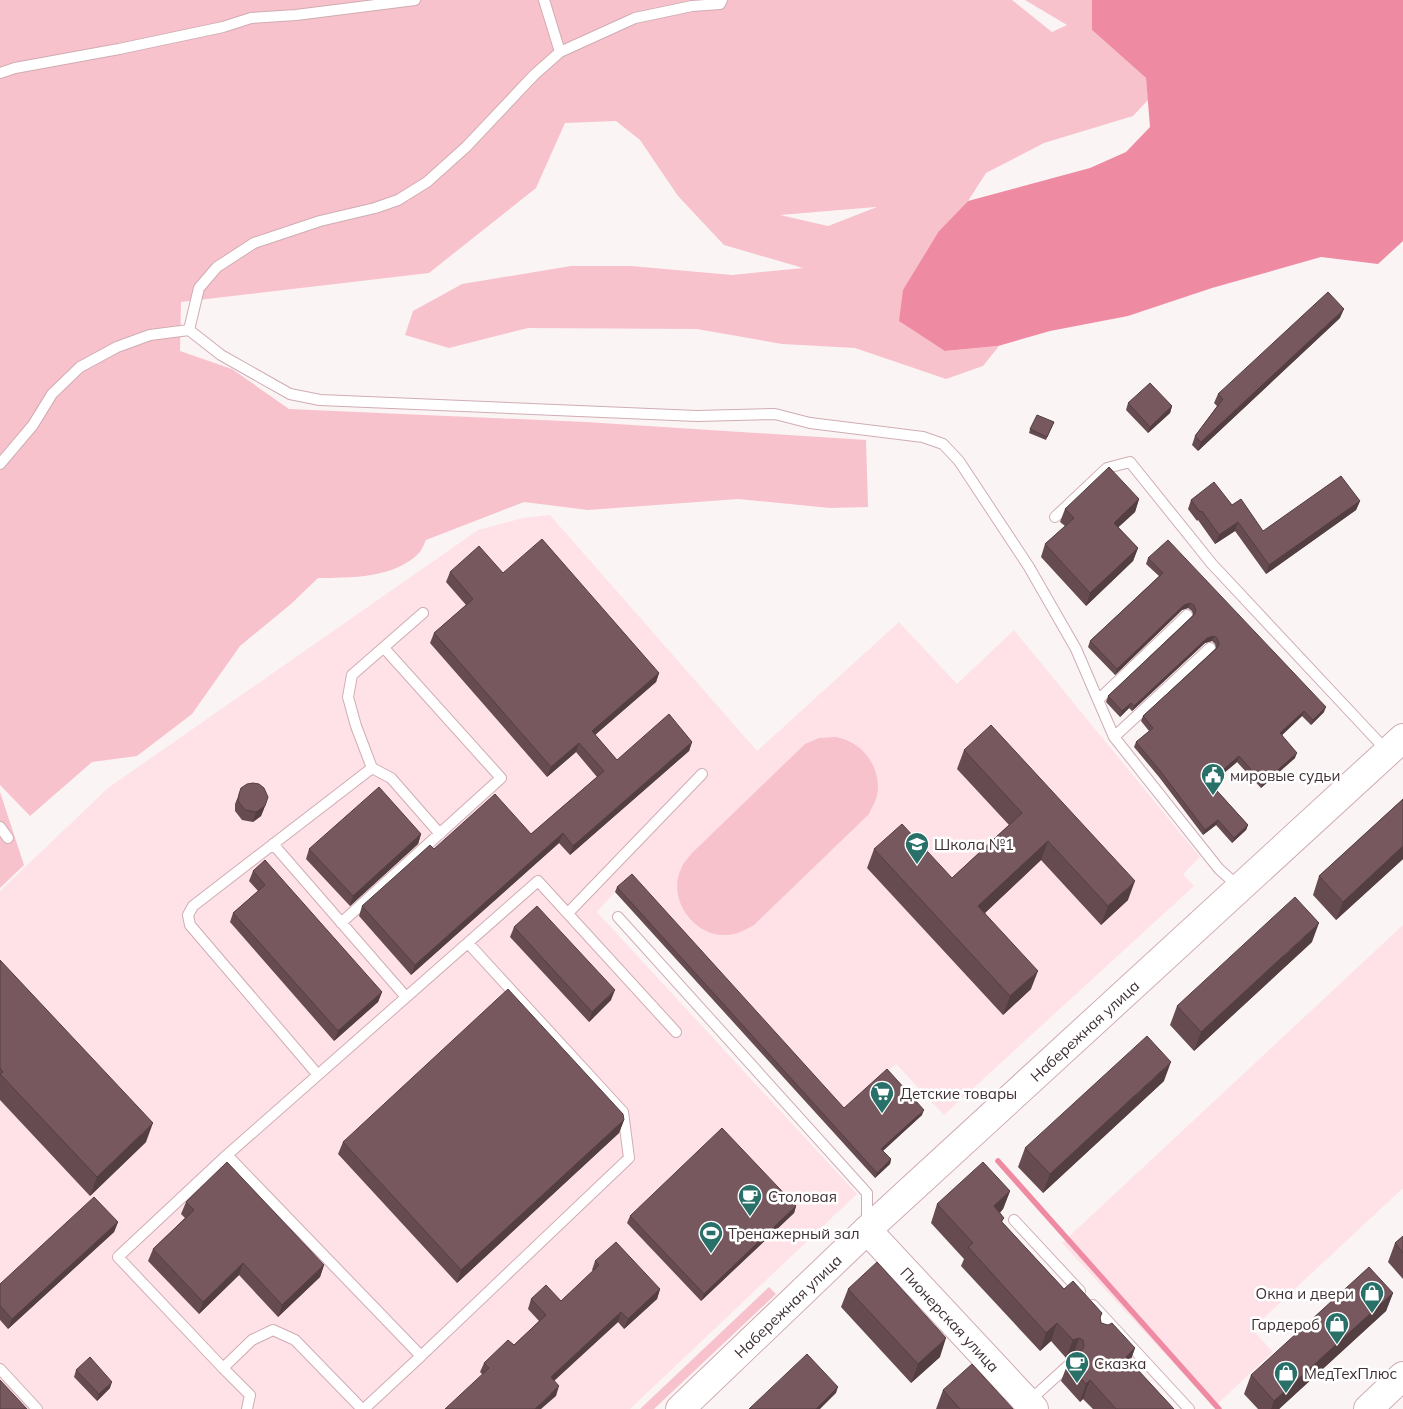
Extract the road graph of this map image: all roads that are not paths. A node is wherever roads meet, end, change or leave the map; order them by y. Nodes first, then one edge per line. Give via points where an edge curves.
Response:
1 (415, 0) edge
2 (544, 0) edge
3 (722, 0) edge
4 (560, 52) junction
5 (0, 73) edge
6 (189, 330) junction
7 (0, 464) edge
8 (1055, 517) dead end
9 (423, 613) dead end
10 (1187, 615) dead end
11 (384, 648) junction
12 (1210, 648) dead end
13 (1098, 700) junction
14 (1114, 737) junction
15 (1395, 745) edge
16 (372, 768) junction
17 (702, 774) dead end
18 (0, 827) edge
19 (440, 834) junction
20 (8, 838) dead end
21 (273, 844) junction
22 (1241, 888) junction
23 (568, 913) junction
24 (618, 917) dead end
25 (341, 923) junction
26 (468, 943) junction
27 (406, 997) junction
28 (676, 1032) dead end
29 (318, 1075) junction
30 (227, 1155) junction
31 (1014, 1220) dead end
32 (867, 1230) junction
33 (421, 1356) junction
34 (1071, 1363) edge
35 (223, 1368) junction
36 (0, 1369) edge
37 (1403, 1376) edge
38 (1031, 1406) edge
39 (37, 1409) edge
40 (246, 1409) edge
41 (363, 1409) edge
42 (680, 1409) edge
43 (1189, 1409) edge
44 (1368, 1409) edge

1 - 5 lane via 296,16 251,18 223,27
2 - 4 lane
3 - 4 lane via 720,4 692,6 636,18
4 - 6 lane via 427,182 398,200 376,208 320,221 254,243 217,266 199,288
6 - 7 lane via 150,335 117,347 80,367 52,394 33,426
6 - 13 lane via 220,355 290,394 320,400 697,416 774,414 810,423 923,437 943,444 959,461 1029,567 1076,649
8 - 15 lane via 1107,468 1130,462 1212,564
9 - 11 lane
10 - 13 lane
11 - 16 lane via 352,675 348,697
11 - 19 lane via 501,778
12 - 14 lane
13 - 14 lane
14 - 22 lane via 1219,869
15 - 22 street, Набережная улица
16 - 19 lane via 390,778
16 - 21 lane
17 - 23 lane
18 - 20 lane
19 - 25 lane
21 - 25 lane
21 - 29 lane via 193,906 188,916 190,925
22 - 32 street, Набережная улица
23 - 26 lane via 538,881
23 - 28 lane
24 - 32 lane via 867,1193
25 - 27 lane
26 - 27 lane
26 - 33 lane via 623,1112 629,1158
27 - 29 lane
29 - 30 lane
30 - 33 lane
30 - 35 lane via 118,1257
31 - 43 lane via 1109,1328
32 - 38 street, Пионерская улица
32 - 42 street, Набережная улица
33 - 41 lane
34 - 38 lane
35 - 40 lane via 250,1396
35 - 41 lane via 252,1340 273,1330 295,1340
36 - 39 lane
37 - 44 street

